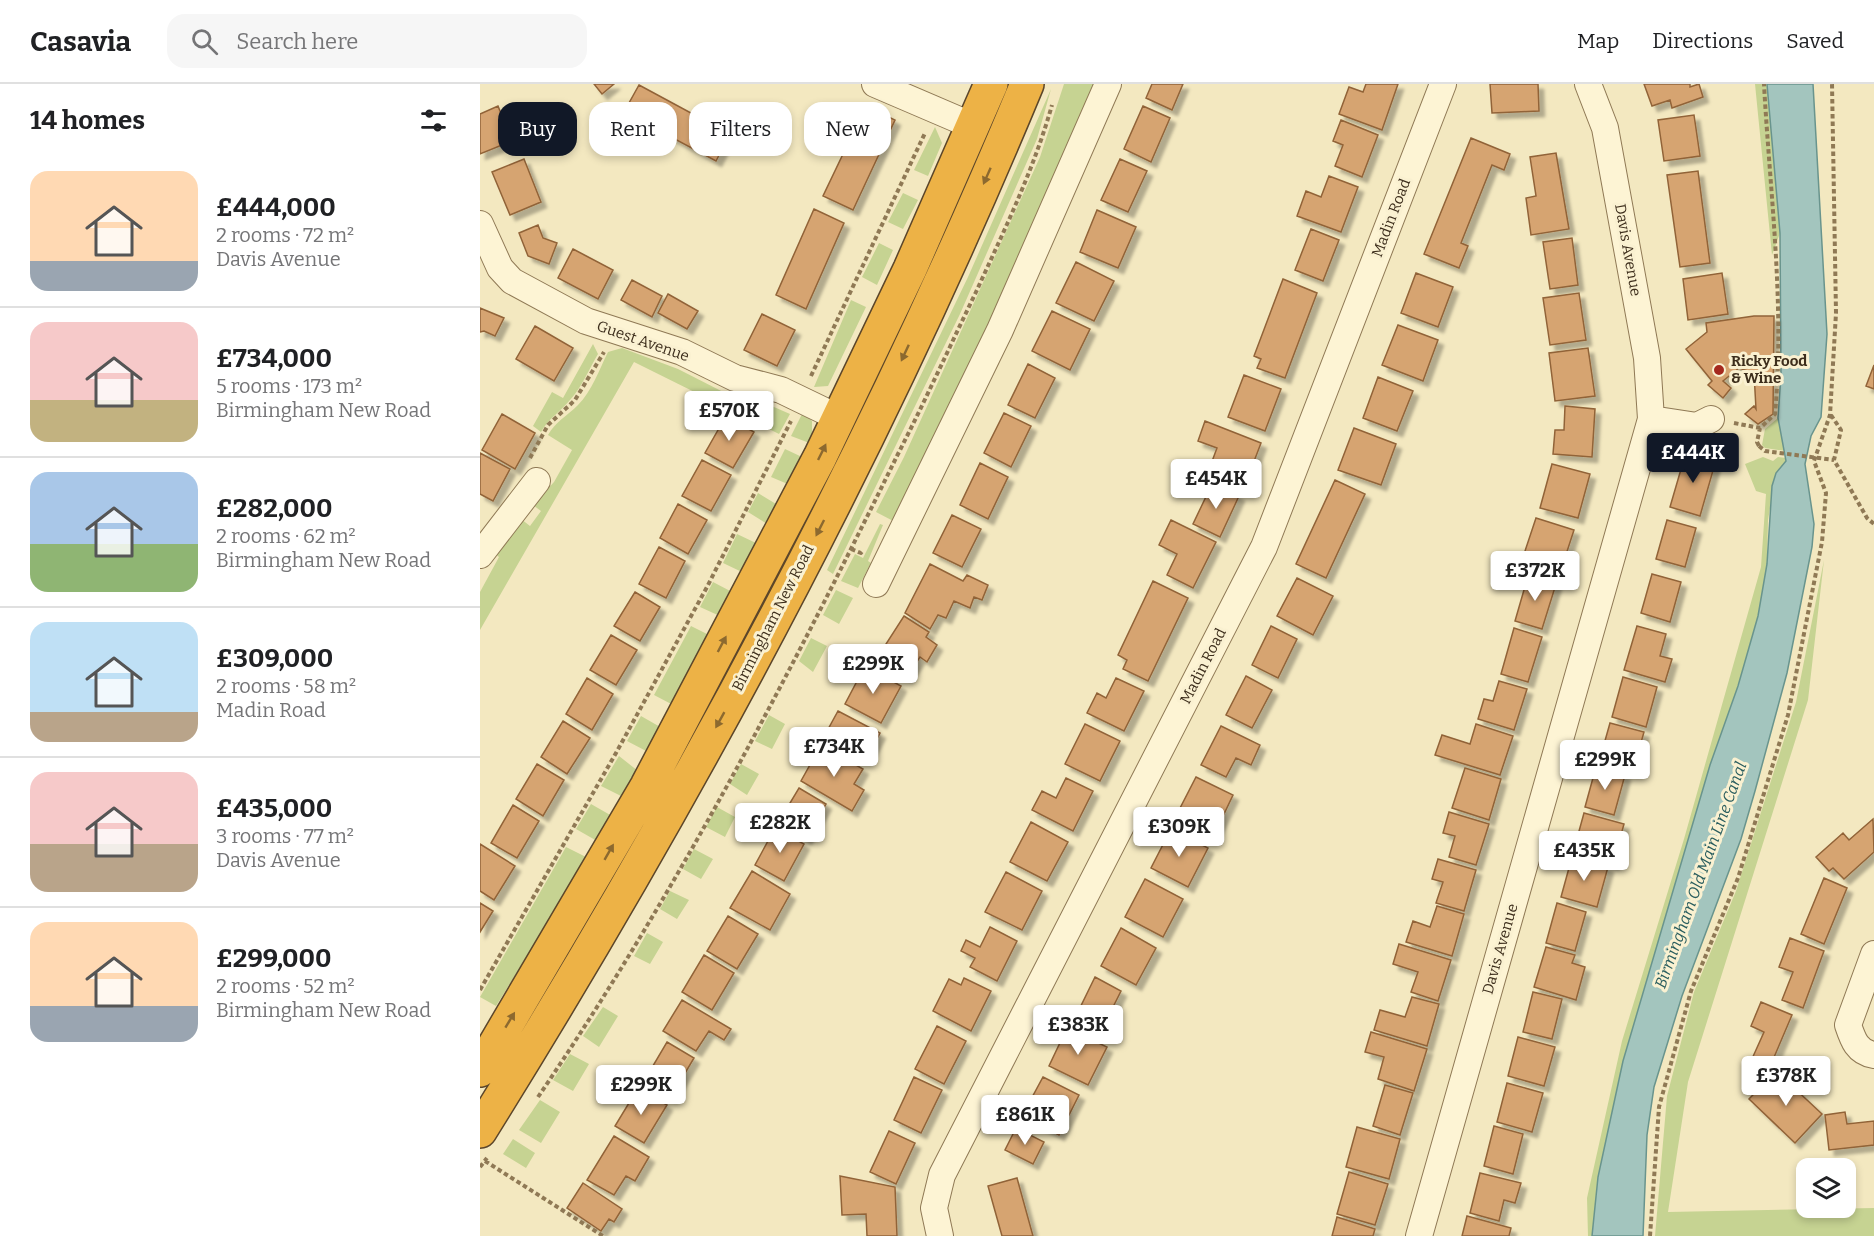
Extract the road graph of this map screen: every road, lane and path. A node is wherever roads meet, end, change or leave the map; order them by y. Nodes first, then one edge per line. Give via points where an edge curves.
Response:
1 (875, 84) edge
2 (992, 84) edge
3 (1027, 84) edge
4 (1108, 84) edge
5 (1443, 84) edge
6 (1588, 84) edge
7 (1764, 84) edge
8 (1832, 84) edge
9 (936, 111) junction
10 (973, 126) junction
11 (1004, 139) junction
12 (480, 224) edge
13 (490, 272) edge
14 (615, 330) junction
15 (801, 398) junction
16 (1830, 415) junction
17 (839, 418) junction
18 (1651, 419) junction
19 (1711, 419) dead end
20 (1834, 460) junction
21 (537, 481) joint
22 (1874, 524) edge
23 (480, 555) edge
24 (876, 584) dead end
25 (1874, 954) edge
26 (480, 990) edge
27 (1874, 1055) edge
28 (480, 1070) edge
29 (482, 1146) edge
30 (939, 1234) edge
31 (603, 1236) edge
32 (1419, 1236) edge
33 (1650, 1236) edge

1 - 9 street
2 - 10 highway
3 - 11 highway, Birmingham New Road
4 - 24 street via 1000,330
5 - 30 street, Madin Road via 1264,547 942,1175 934,1208
6 - 18 street, Davis Avenue via 1605,128 1614,172 1647,358
7 - 20 path, bridge via 1776,232 1779,376 1776,414 1760,428 1757,442 1765,451
8 - 16 path via 1836,313
9 - 10 street
9 - 15 path
10 - 11 highway
10 - 17 highway
11 -> 29 highway, Birmingham New Road via 848,473 737,688
12 - 13 street, Guest Avenue
13 - 14 street, Guest Avenue via 586,321
14 - 15 street, Guest Avenue via 682,352 735,378
14 - 21 path via 587,382 575,400 548,425 524,469
15 - 17 street, Guest Avenue
15 - 26 path via 695,608
16 - 20 path via 1841,430
16 - 33 path via 1814,461 1826,493 1822,542 1788,715 1738,878 1691,991 1659,1107
28 -> 17 highway via 646,786
18 - 19 street via 1696,426
18 - 32 street, Davis Avenue
20 - 22 path
21 - 23 street
25 - 27 street via 1848,1024 1854,1044
29 - 31 path

